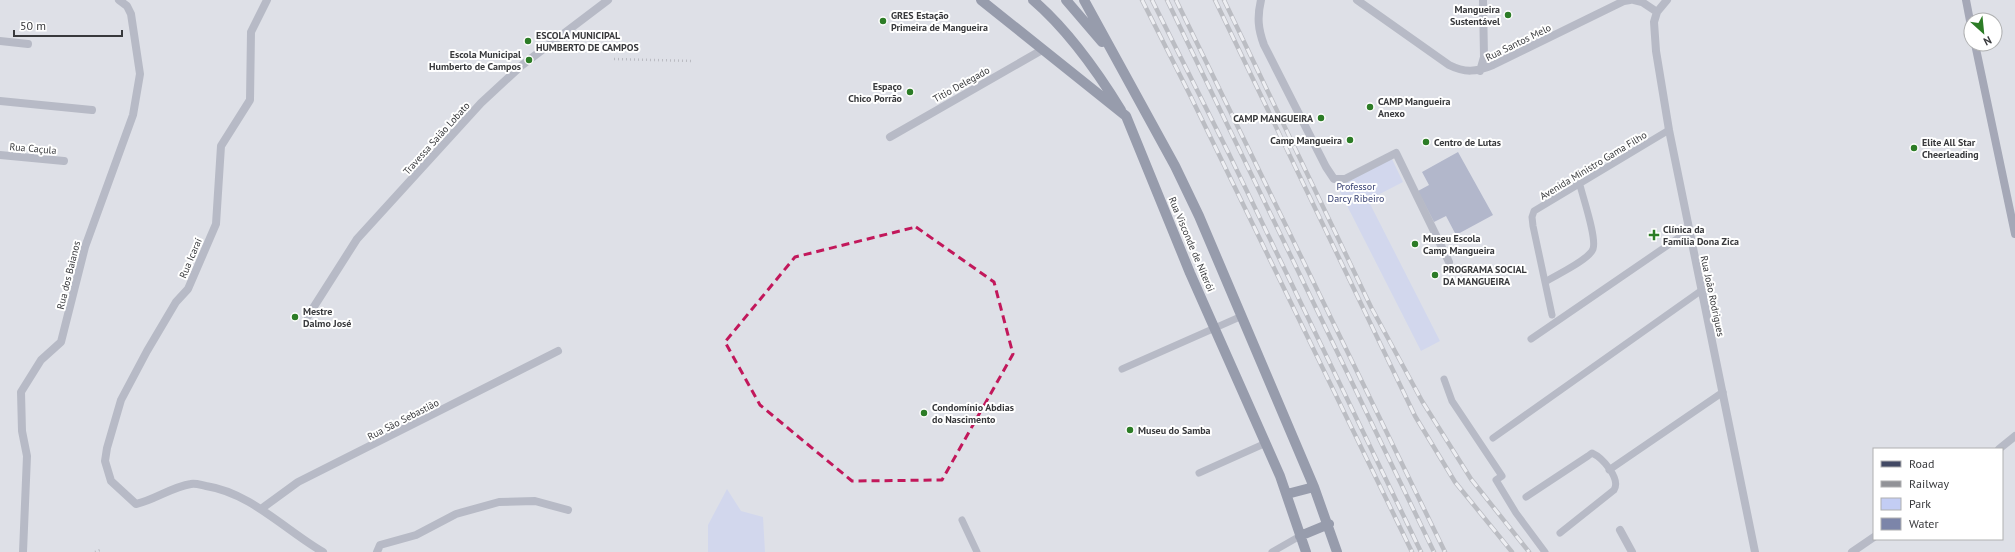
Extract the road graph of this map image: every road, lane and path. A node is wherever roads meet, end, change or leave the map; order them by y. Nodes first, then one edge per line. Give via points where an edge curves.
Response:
1 (120, 0) edge
2 (267, 0) edge
3 (608, 0) edge
4 (981, 0) edge
5 (1032, 0) edge
6 (1066, 0) edge
7 (1084, 0) edge
8 (1261, 0) edge
9 (1357, 0) edge
10 (1483, 0) edge
11 (1630, 0) edge
12 (1634, 0) edge
13 (1667, 0) edge
14 (1966, 0) edge
15 (1657, 12) junction
16 (1968, 12) edge
17 (0, 41) edge
18 (28, 44) dead end
19 (1042, 50) junction
20 (1976, 52) edge
21 (1115, 57) junction
22 (614, 59) dead end
23 (693, 61) dead end
24 (1480, 71) junction
25 (0, 101) edge
26 (92, 110) dead end
27 (1126, 116) junction
28 (1669, 130) junction
29 (890, 137) dead end
30 (0, 155) edge
31 (64, 161) dead end
32 (1580, 185) junction
33 (1690, 230) junction
34 (2015, 234) edge
35 (1449, 262) dead end
36 (1545, 282) junction
37 (1702, 290) junction
38 (1552, 315) dead end
39 (308, 316) dead end
40 (1242, 316) junction
41 (1215, 328) junction
42 (1531, 339) dead end
43 (558, 351) dead end
44 (1122, 369) dead end
45 (1444, 379) dead end
46 (1723, 392) junction
47 (2015, 436) edge
48 (1492, 438) dead end
49 (1266, 443) junction
50 (2000, 448) edge
51 (1609, 470) junction
52 (1200, 474) dead end
53 (1314, 487) junction
54 (1286, 494) junction
55 (1526, 498) dead end
56 (261, 509) junction
57 (568, 510) dead end
58 (962, 520) dead end
59 (1328, 524) junction
60 (1620, 530) dead end
61 (1560, 533) dead end
62 (1300, 536) junction
63 (1873, 537) edge
64 (100, 550) dead end
65 (23, 552) edge
66 (95, 552) edge
67 (323, 552) edge
68 (377, 552) edge
69 (977, 552) edge
70 (1272, 552) edge
71 (1306, 552) edge
72 (1337, 552) edge
73 (1545, 552) edge
74 (1632, 552) edge
75 (1756, 552) edge
76 (1852, 552) edge

1 - 65 street, Rua dos Baianos via 131,14 140,74 133,115 85,247 61,342 41,360 22,392 22,431 27,456
2 - 56 street, Rua Icaraí via 251,32 250,100 221,146 216,224 188,289 176,302 121,400 105,461 110,482 136,504 149,502 172,490 192,484 213,487 233,494
3 - 39 street, Travessa Saião Lobato via 521,66 481,103 357,239
4 - 19 main road, Rua Visconde de Niterói
5 - 27 main road via 1048,13 1103,80
6 - 21 main road
7 - 21 main road, Rua Visconde de Niterói
8 - 35 street via 1258,29 1264,46 1334,179 1345,179 1396,153
9 - 24 street, Rua Santos Melo via 1449,65 1460,71
10 - 24 street via 1484,57
11 - 24 street, Rua Santos Melo
12 - 15 street
13 - 15 street
14 - 16 main road
15 - 28 street, Rua João Rodrigues via 1654,22 1656,50
17 - 18 street
19 - 27 main road, Rua Visconde de Niterói
19 - 29 street, Titio Delegado
20 - 34 main road
21 - 40 main road, Rua Visconde de Niterói via 1187,191
22 - 23 path
25 - 26 street
27 - 41 main road, Rua Visconde de Niterói
28 - 32 lane, Avenida Ministro Gama Filho
28 - 33 street, Rua João Rodrigues
30 - 31 street, Rua Caçula
32 - 36 lane via 1594,239 1593,249 1585,258
32 - 36 lane, Avenida Ministro Gama Filho via 1534,211 1533,226
33 - 37 street, Rua João Rodrigues
33 - 42 lane
36 - 38 lane, Avenida Ministro Gama Filho
37 - 46 street, Rua João Rodrigues
37 - 48 lane
40 - 41 lane
40 - 53 main road, Rua Visconde de Niterói
41 - 44 lane
41 - 49 main road, Rua Visconde de Niterói
43 - 56 street, Rua São Sebastião via 298,482
45 - 73 lane via 1452,401 1502,476 1496,480 1516,513
46 - 51 lane
46 - 75 street, Rua João Rodrigues
47 - 50 street
49 - 52 lane
49 - 54 main road, Rua Visconde de Niterói
51 - 55 lane via 1592,454
51 - 61 lane via 1616,481 1617,486 1614,490
53 - 54 main road
53 - 59 main road, Rua Visconde de Niterói
54 - 62 main road, Rua Visconde de Niterói
56 - 67 street
57 - 68 street via 535,500 498,502 456,514 416,535 380,545
58 - 69 lane
59 - 62 main road
59 - 72 main road, Rua Visconde de Niterói
60 - 74 street
62 - 70 lane
62 - 71 main road, Rua Visconde de Niterói
63 - 76 street
64 - 66 path

